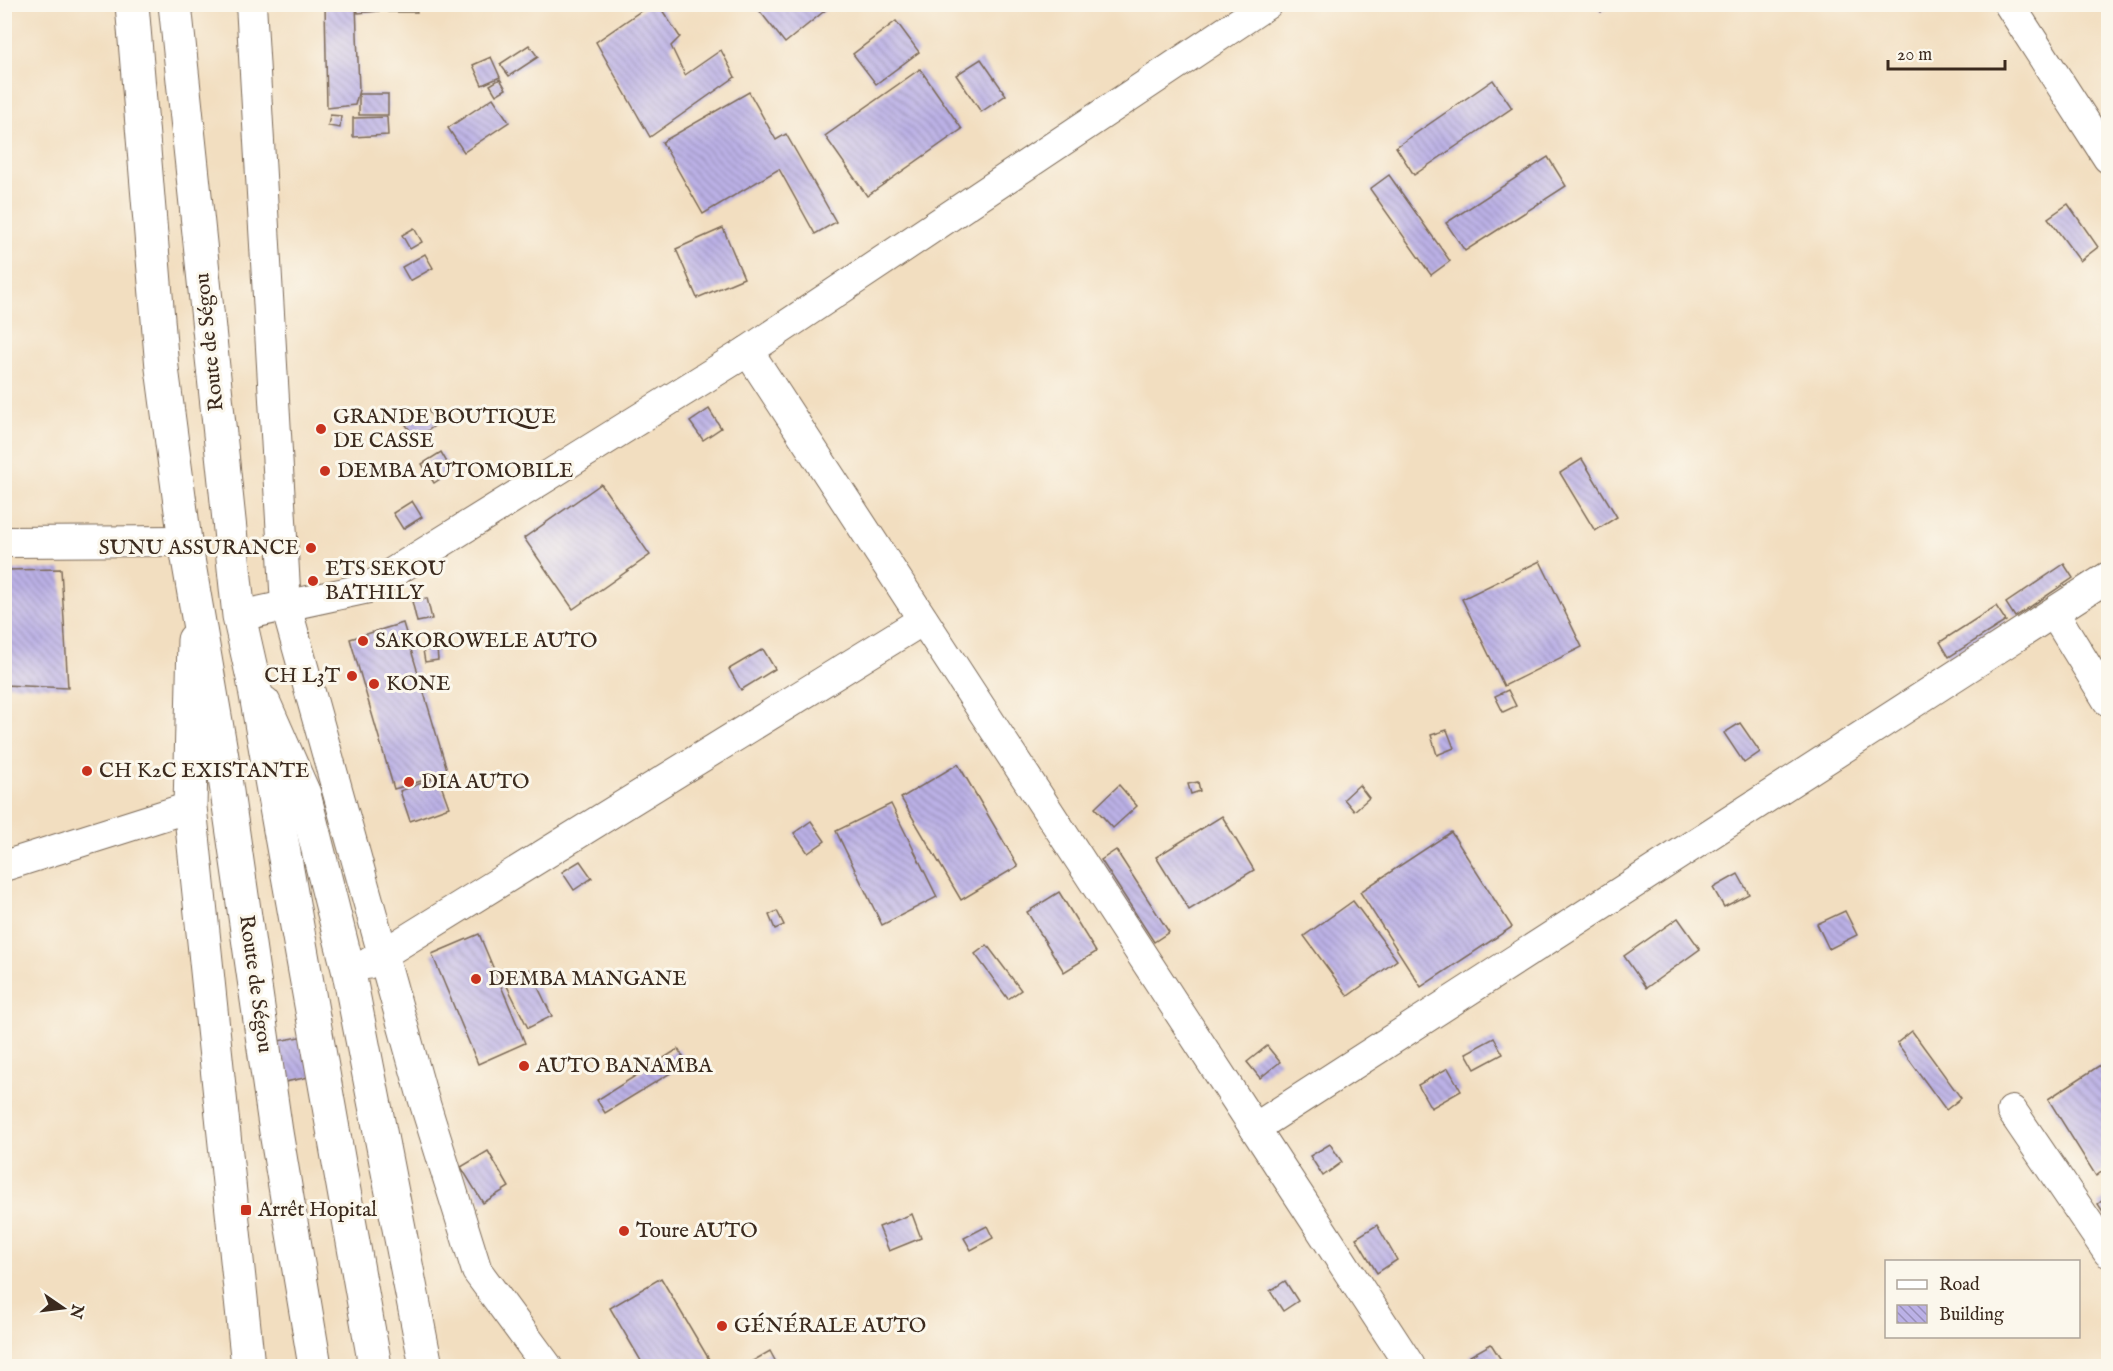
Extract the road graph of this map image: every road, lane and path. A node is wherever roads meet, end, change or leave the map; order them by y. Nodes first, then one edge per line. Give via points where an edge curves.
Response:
1 (132, 4) edge
2 (175, 4) edge
3 (251, 4) edge
4 (1267, 4) edge
5 (2008, 4) edge
6 (2109, 158) edge
7 (748, 351) junction
8 (185, 541) junction
9 (4, 542) edge
10 (2109, 577) edge
11 (195, 602) junction
12 (286, 606) junction
13 (2054, 613) junction
14 (239, 616) junction
15 (923, 620) junction
16 (253, 678) junction
17 (2109, 700) edge
18 (190, 807) junction
19 (4, 866) edge
20 (384, 955) junction
21 (349, 973) junction
22 (2012, 1111) dead end
23 (1255, 1128) junction
24 (2109, 1252) edge
25 (243, 1366) edge
26 (248, 1366) edge
27 (315, 1366) edge
28 (375, 1366) edge
29 (426, 1366) edge
30 (547, 1366) edge
31 (1410, 1366) edge

1 - 8 main road, Route de Ségou via 162,368
2 - 14 main road, Route de Ségou
3 - 12 street
4 - 7 street
5 - 6 street
7 - 12 street via 368,588
7 - 15 street
8 - 9 street
8 - 11 main road, Route de Ségou
10 - 13 street
11 - 18 main road, Route de Ségou
11 - 27 main road, Route de Ségou
12 - 14 street
12 - 20 street
13 - 17 street
13 - 23 street
14 - 16 main road, Route de Ségou
15 - 20 street
15 - 23 street
16 - 21 main road, Route de Ségou via 304,794
16 - 28 main road, Route de Ségou
18 - 19 street
18 - 26 main road, Route de Ségou
20 - 21 street
20 - 30 street via 477,1271
21 - 29 main road, Route de Ségou
22 - 24 street
23 - 31 street
25 - 26 street

